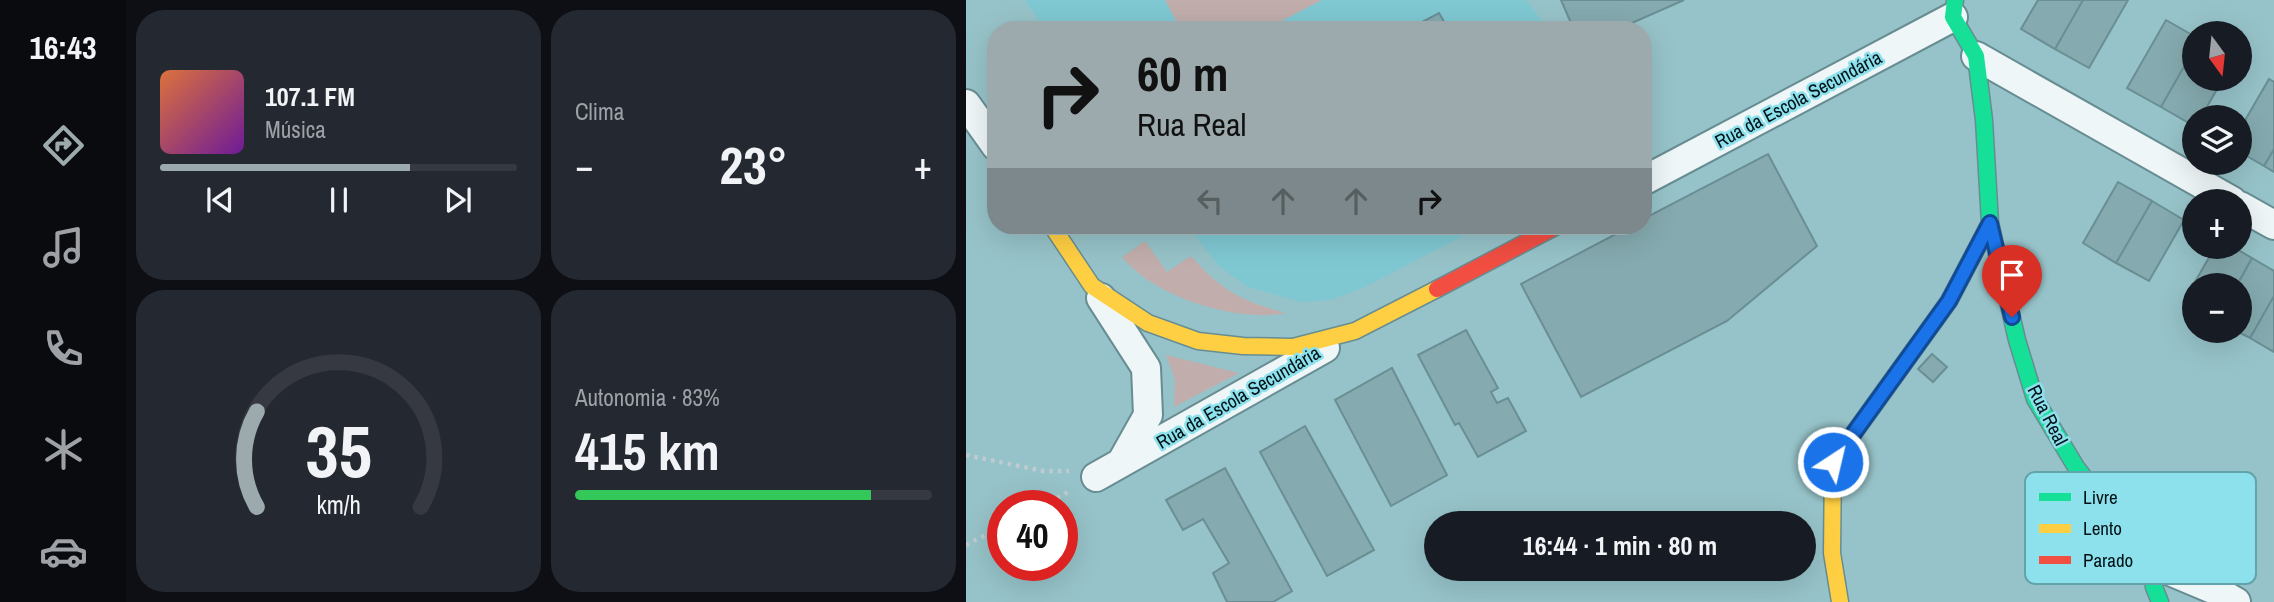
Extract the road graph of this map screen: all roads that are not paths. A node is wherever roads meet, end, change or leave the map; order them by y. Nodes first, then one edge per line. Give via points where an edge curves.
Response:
1 (1954, 9) edge
2 (1976, 56) junction
3 (966, 104) edge
4 (987, 133) edge
5 (1652, 176) edge
6 (2211, 189) edge
7 (2252, 212) edge
8 (1990, 223) junction
9 (2274, 225) edge
10 (1058, 235) edge
11 (1540, 235) edge
12 (1092, 286) junction
13 (1355, 331) junction
14 (2080, 472) edge
15 (2154, 584) edge
16 (2201, 584) edge
17 (1840, 602) edge
18 (2160, 602) edge
19 (2236, 602) edge

1 - 2 street, Rua Real
1 - 5 street, Rua da Escola Secundária
2 - 6 street
2 - 8 street, Rua Real
3 - 4 street
7 - 9 street
8 - 14 street, Rua Real via 2035,399
8 - 17 street via 1949,301 1833,462 1832,553
10 - 12 street, Rua da Escola Secundária
11 - 13 street, Rua da Escola Secundária
12 - 13 street, Rua da Escola Secundária via 1148,323 1198,341 1293,347
12 - 13 street, Rua da Escola Secundária via 1146,368 1148,415 1109,471
15 - 18 street, Rua Real
16 - 19 street

